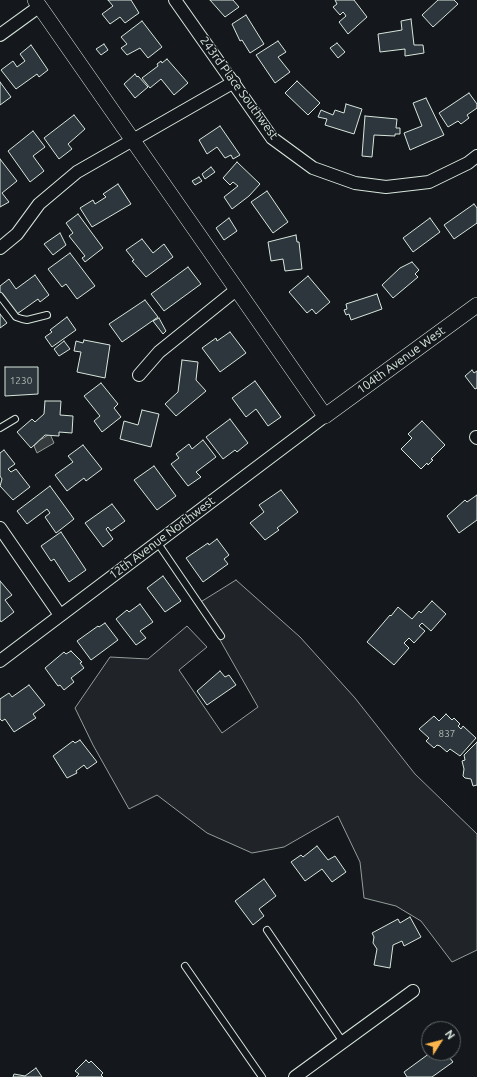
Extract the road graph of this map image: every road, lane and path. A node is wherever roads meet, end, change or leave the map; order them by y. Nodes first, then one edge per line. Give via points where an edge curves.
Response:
1 (175, 0) edge
2 (37, 3) edge
3 (0, 35) edge
4 (234, 82) junction
5 (133, 141) junction
6 (477, 156) edge
7 (0, 248) edge
8 (236, 290) junction
9 (0, 296) edge
10 (477, 305) edge
11 (47, 315) dead end
12 (139, 375) dead end
13 (325, 416) junction
14 (15, 419) dead end
15 (0, 428) edge
16 (0, 528) edge
17 (157, 542) junction
18 (60, 615) junction
19 (221, 636) dead end
20 (0, 660) edge
21 (267, 930) dead end
22 (185, 966) dead end
23 (413, 990) dead end
24 (343, 1042) junction
25 (262, 1077) edge
26 (295, 1077) edge

1 - 4 street, 243rd Place Southwest
2 - 3 street
2 - 5 street
4 - 5 street
4 - 6 street, 243rd Place Southwest via 272,138 313,168 355,183 386,187 429,182
5 - 7 street via 77,172 39,204 16,234
5 - 8 street
8 - 12 street via 159,352
8 - 13 street
9 - 11 lane via 16,317 27,320
10 - 13 street, 104th Avenue West
13 - 17 street, 12th Avenue Northwest
14 - 15 lane
16 - 18 street
17 - 18 street, 12th Avenue Northwest
17 - 19 lane
18 - 20 street, 12th Avenue Northwest
21 - 24 lane
22 - 25 lane
23 - 24 street
24 - 26 street

